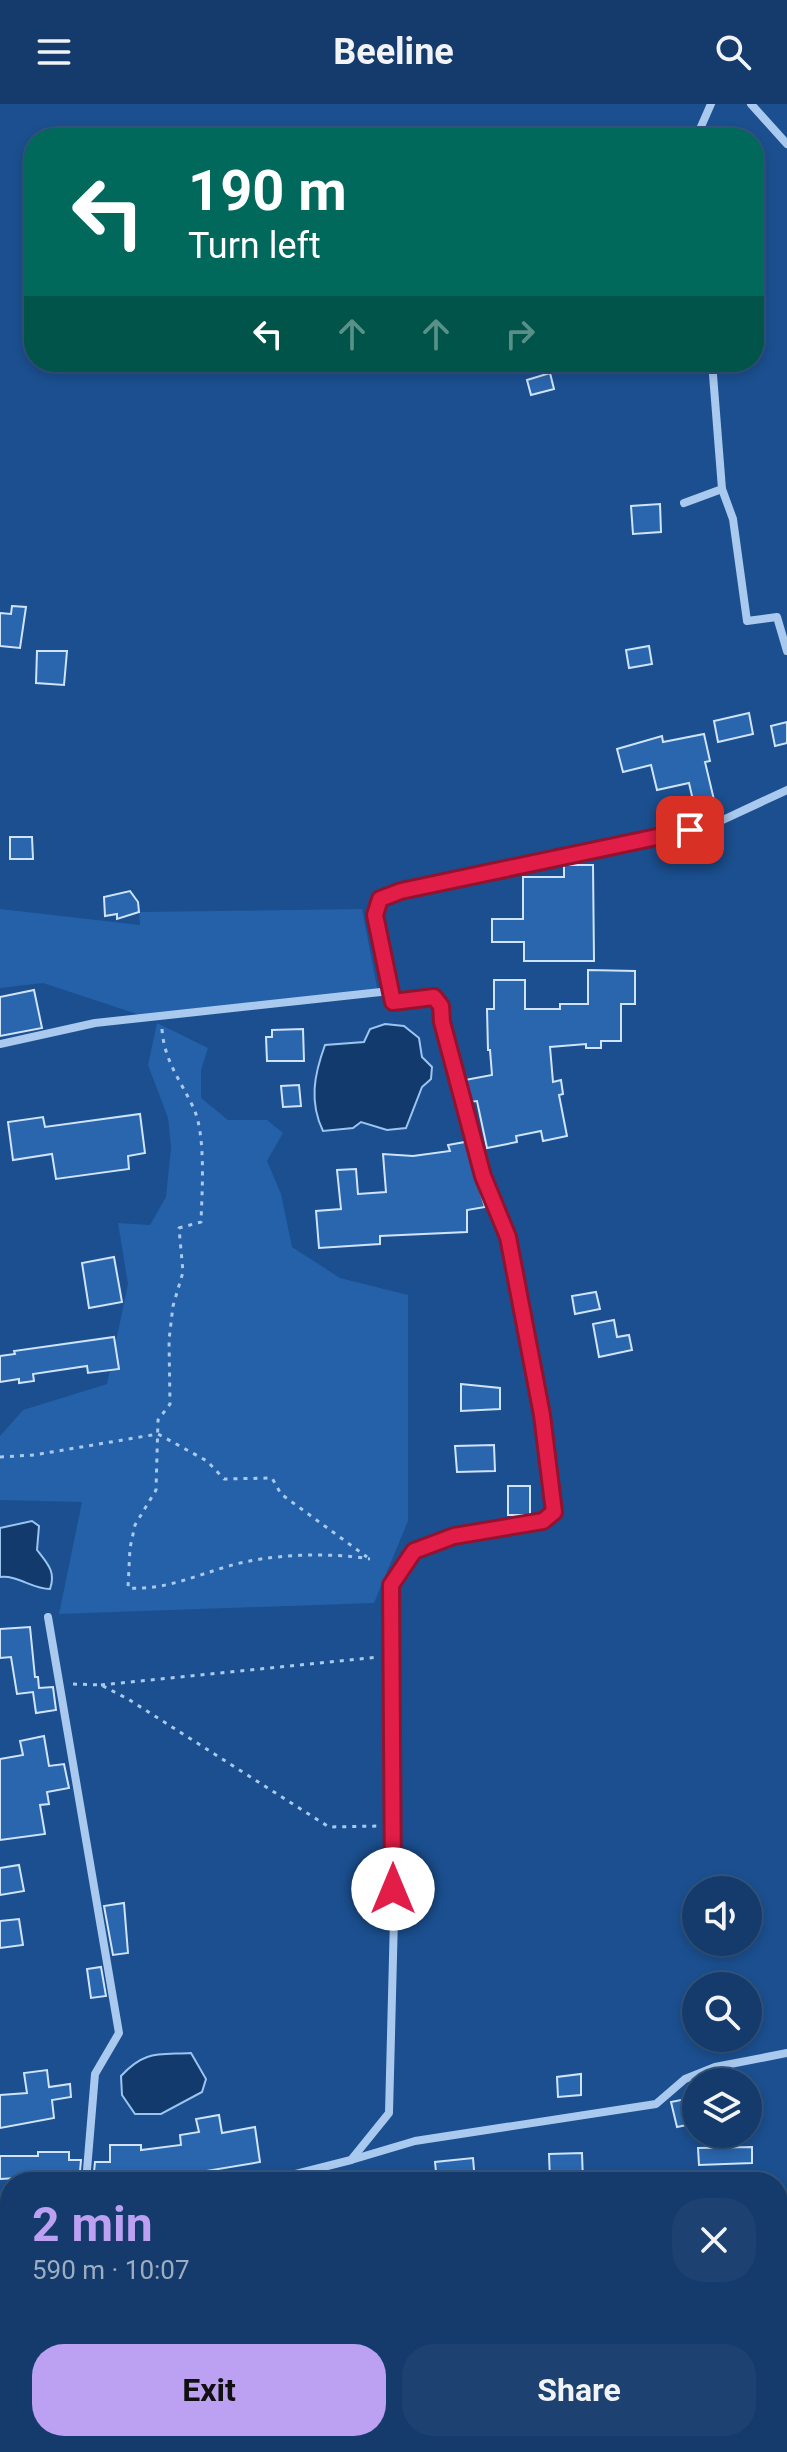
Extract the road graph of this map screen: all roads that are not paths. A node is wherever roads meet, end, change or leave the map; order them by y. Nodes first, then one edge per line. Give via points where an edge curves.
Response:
1 (711, 104) edge
2 (751, 104) edge
3 (700, 128) edge
4 (787, 144) edge
5 (713, 372) edge
6 (722, 489) junction
7 (684, 503) dead end
8 (787, 651) edge
9 (787, 790) edge
10 (390, 991) junction
11 (0, 1044) edge
12 (48, 1617) dead end
13 (787, 2053) edge
14 (351, 2160) junction
15 (87, 2172) edge
16 (304, 2172) edge

1 - 3 street
2 - 4 street
5 - 6 street
6 - 7 street
6 - 8 street via 733,519 747,621 777,617
9 - 10 street via 712,825 380,899 375,915
10 - 11 street via 95,1023
10 - 14 street via 393,1002 434,997 441,1006 470,1132 508,1237 542,1415 554,1512 543,1521 454,1536 414,1551 391,1585 389,2113
12 - 15 street via 119,2033 95,2074
13 - 14 street via 715,2067 685,2079 656,2104 431,2138
14 - 16 street

